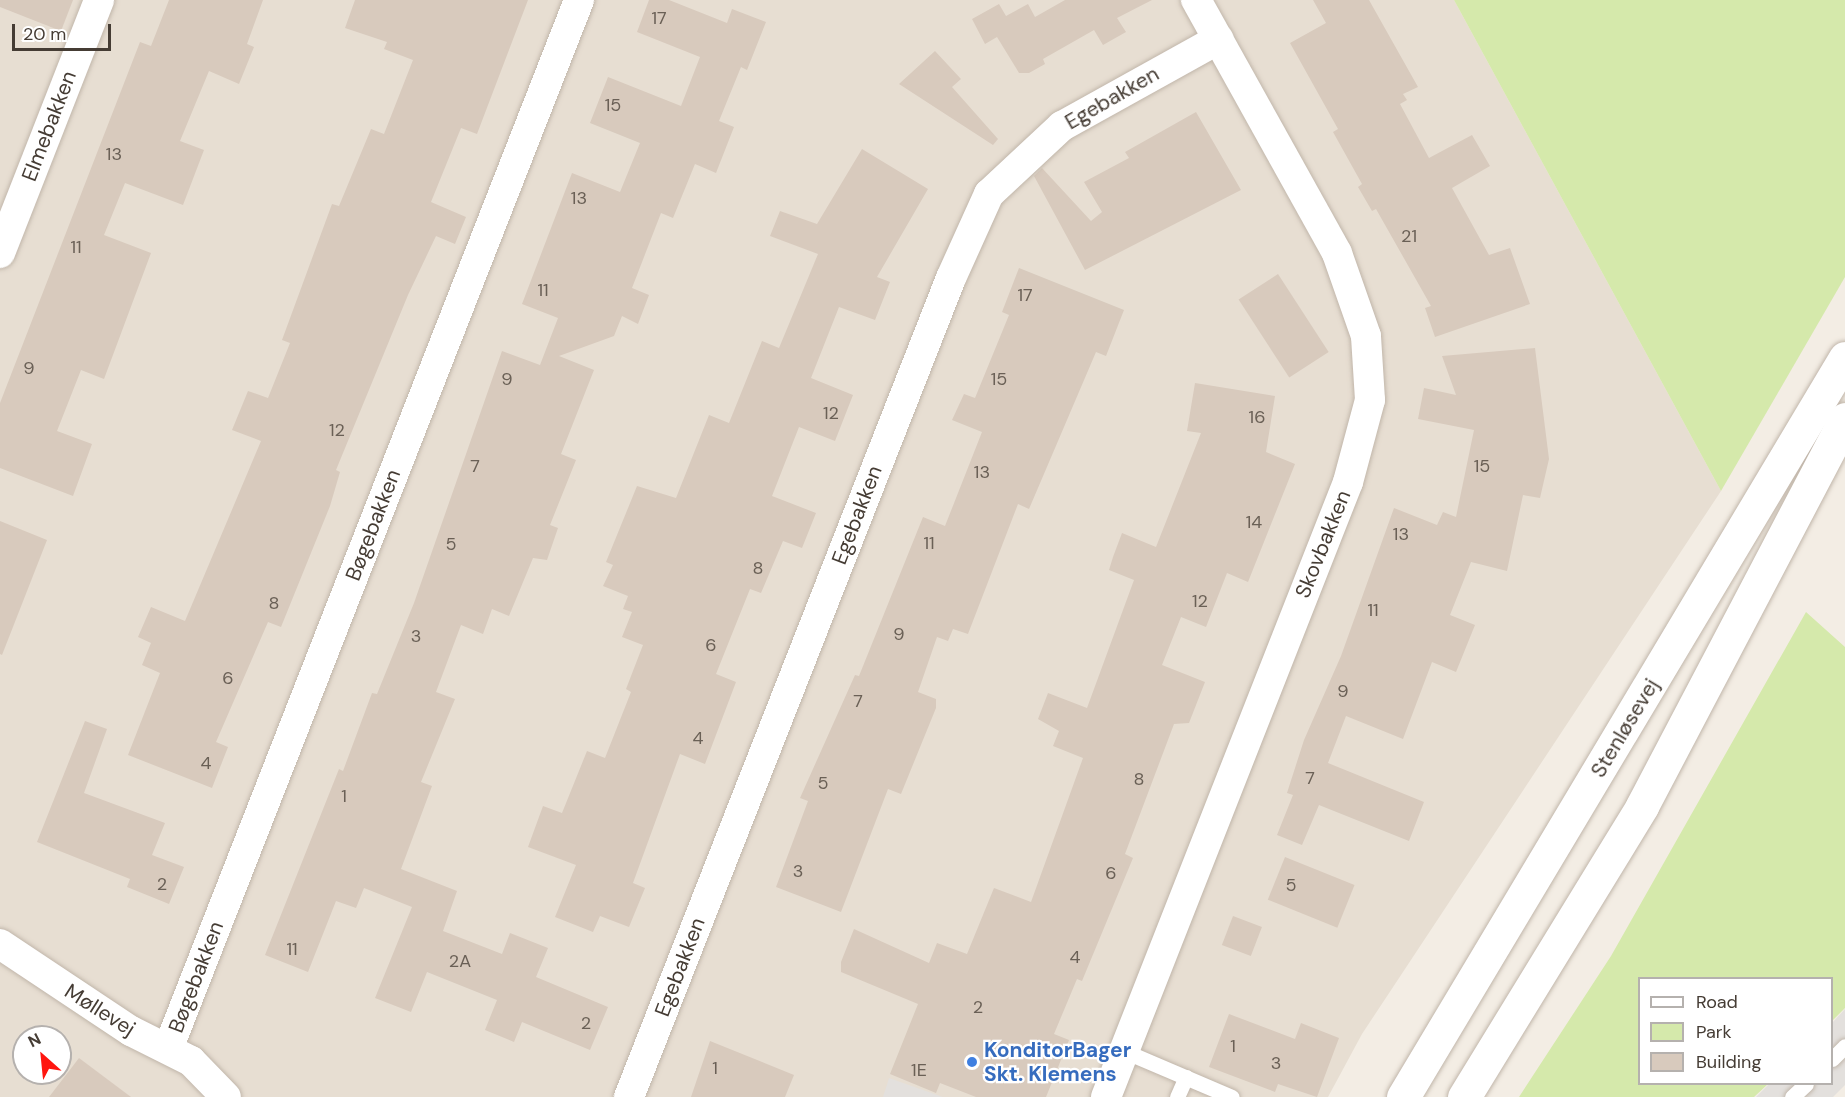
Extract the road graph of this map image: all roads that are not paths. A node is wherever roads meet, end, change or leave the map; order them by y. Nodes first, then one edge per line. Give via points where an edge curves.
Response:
1 (99, 0) edge
2 (579, 0) edge
3 (1196, 0) edge
4 (1218, 39) junction
5 (0, 252) edge
6 (1845, 358) edge
7 (1845, 419) edge
8 (0, 944) edge
9 (1845, 1046) edge
10 (168, 1049) junction
11 (1124, 1051) junction
12 (1833, 1058) edge
13 (1186, 1077) junction
14 (1804, 1085) edge
15 (226, 1097) edge
16 (628, 1097) edge
17 (1106, 1097) edge
18 (1177, 1097) edge
19 (1233, 1097) edge
20 (1403, 1097) edge
21 (1464, 1097) edge
22 (1792, 1097) edge

1 - 5 street, Elmebakken
2 - 10 street, Bøgebakken
3 - 4 street, Skovbakken
4 - 11 street, Skovbakken via 1337,253 1366,336 1370,400 1348,482
4 - 16 street, Egebakken via 1062,126 989,195 951,278
6 - 20 street, Stenløsevej
7 - 21 street via 1642,806
8 - 10 street, Møllevej via 131,1031
9 - 12 lane
10 - 15 street, Møllevej via 207,1074
11 - 13 lane
11 - 17 street, Skovbakken
13 - 18 lane
13 - 19 lane
14 - 22 lane

